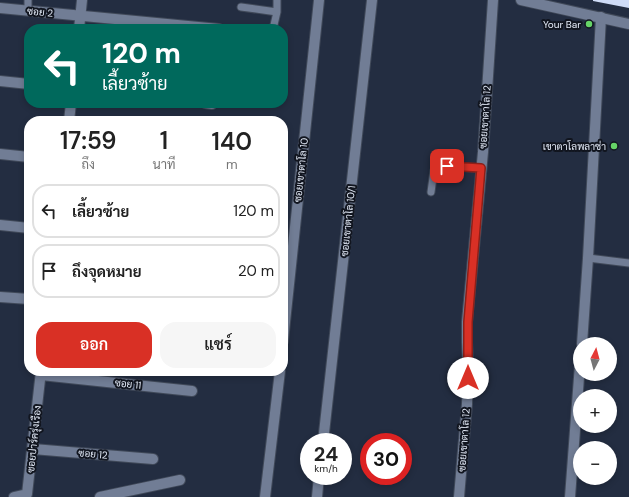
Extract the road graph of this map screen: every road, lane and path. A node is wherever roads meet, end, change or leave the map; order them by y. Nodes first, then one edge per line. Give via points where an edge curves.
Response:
1 (28, 0) edge
2 (82, 0) edge
3 (277, 0) edge
4 (319, 0) edge
5 (372, 0) edge
6 (493, 0) edge
7 (521, 0) edge
8 (241, 7) dead end
9 (0, 8) edge
10 (28, 11) junction
11 (277, 12) junction
12 (81, 16) junction
13 (601, 17) junction
14 (80, 24) edge
15 (166, 24) edge
16 (274, 24) edge
17 (629, 24) edge
18 (0, 81) edge
19 (24, 83) edge
20 (0, 154) edge
21 (24, 156) edge
22 (481, 168) junction
23 (431, 192) dead end
24 (0, 225) edge
25 (24, 227) edge
26 (588, 258) junction
27 (629, 262) edge
28 (288, 294) edge
29 (0, 297) edge
30 (24, 299) edge
31 (582, 337) edge
32 (41, 376) edge
33 (66, 376) edge
34 (279, 376) edge
35 (579, 381) edge
36 (192, 391) dead end
37 (324, 433) edge
38 (33, 449) junction
39 (153, 459) dead end
40 (180, 480) dead end
41 (318, 485) edge
42 (14, 497) edge
43 (100, 497) edge
44 (265, 497) edge
45 (317, 497) edge
46 (459, 497) edge
47 (570, 497) edge

1 - 10 lane
2 - 12 street
3 - 11 lane
4 - 28 street, ซอยเขาตาโล 10
5 - 37 street, ซอยเขาตาโล 10/1
6 - 22 street, ซอยเขาตาโล 12
7 - 13 street
8 - 11 lane
9 - 10 street, ซอย 2
10 - 12 street, ซอย 2
11 - 16 lane
12 - 14 street
12 - 15 street, ซอย 2
13 - 17 street
13 - 26 street
18 - 19 street
20 - 21 street
22 - 23 lane via 438,167 434,170
22 - 46 street, ซอยเขาตาโล 12 via 468,322 467,404
24 - 25 street
26 - 27 lane
26 - 31 street
29 - 30 street
32 - 38 street, ซอยปาร์ครุ่งเรือง
33 - 36 street, ซอย 11
34 - 44 street
35 - 47 street
38 - 39 street, ซอย 12
38 - 42 street, ซอยปาร์ครุ่งเรือง via 27,494
40 - 43 street
41 - 45 street

